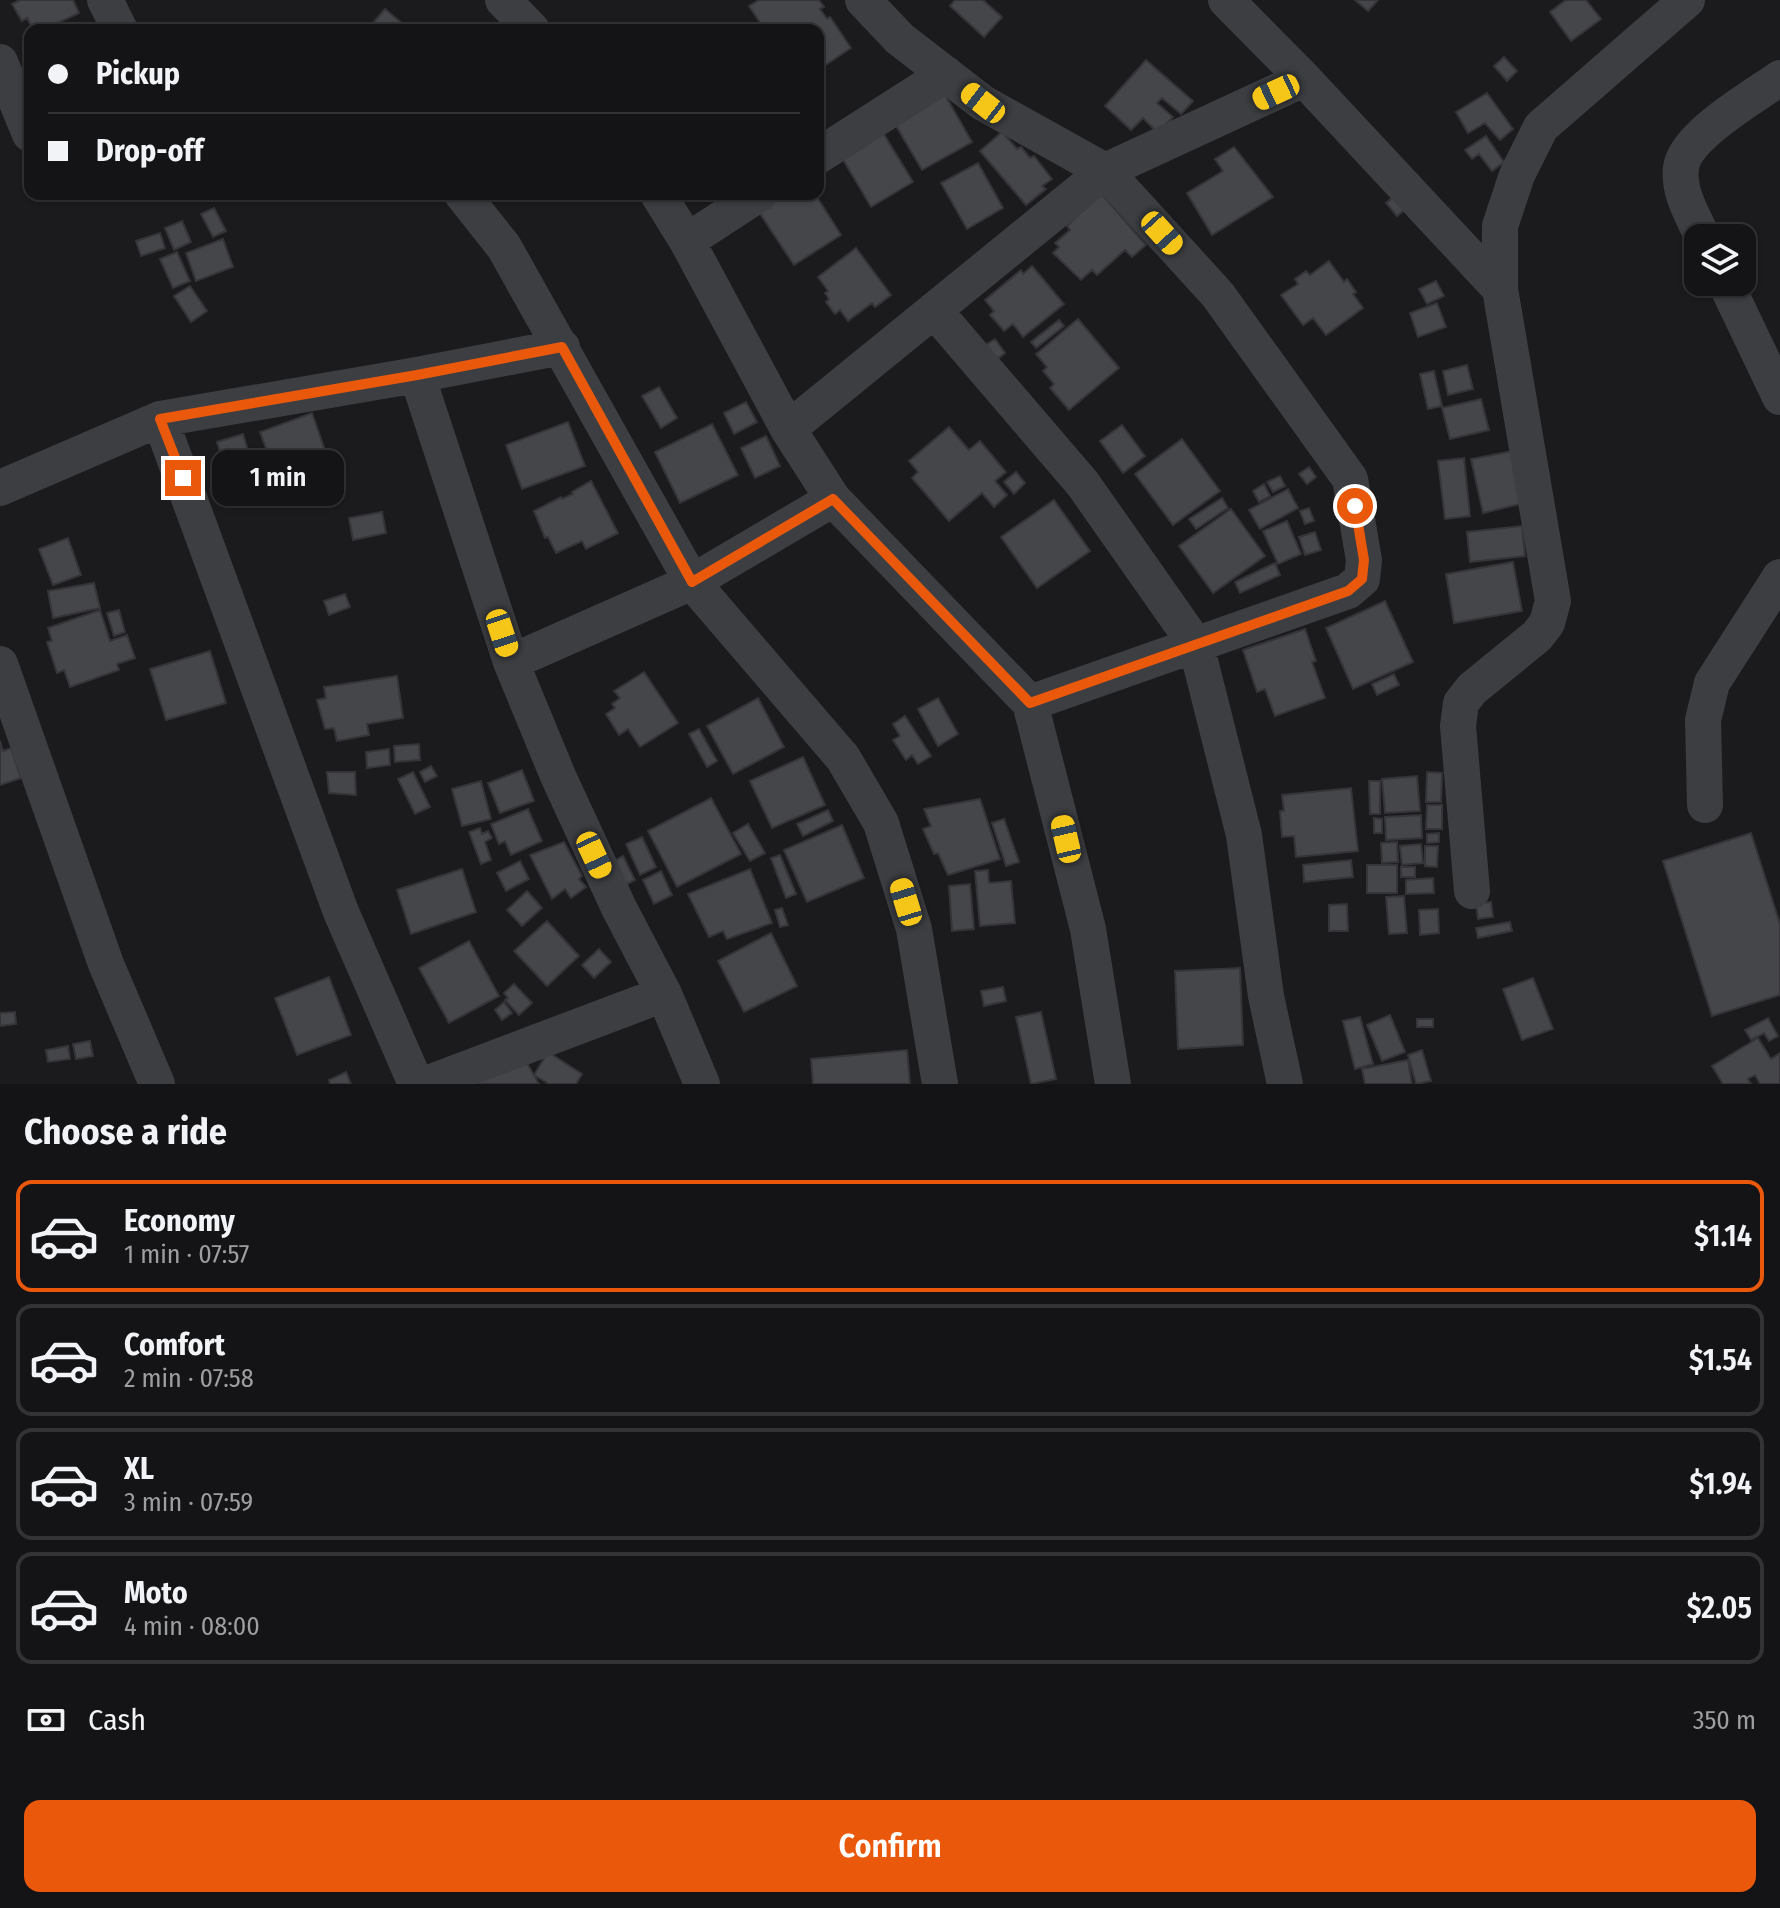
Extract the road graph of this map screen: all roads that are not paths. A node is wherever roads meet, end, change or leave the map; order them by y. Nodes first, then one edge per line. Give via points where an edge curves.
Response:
1 (105, 0) edge
2 (503, 0) edge
3 (863, 0) edge
4 (1226, 0) edge
5 (1687, 0) edge
6 (117, 24) edge
7 (526, 24) edge
8 (0, 62) edge
9 (946, 74) junction
10 (1780, 78) edge
11 (1304, 79) junction
12 (24, 120) edge
13 (824, 152) edge
14 (1105, 171) junction
15 (467, 200) edge
16 (662, 200) edge
17 (750, 200) edge
18 (1696, 224) edge
19 (687, 241) junction
20 (1500, 289) junction
21 (1732, 296) edge
22 (934, 310) junction
23 (562, 347) junction
24 (417, 375) junction
25 (1780, 397) edge
26 (160, 419) junction
27 (788, 429) junction
28 (0, 488) edge
29 (833, 499) junction
30 (1780, 577) edge
31 (692, 582) junction
32 (1196, 645) junction
33 (511, 662) junction
34 (0, 664) edge
35 (1030, 703) junction
36 (1705, 805) dead end
37 (1472, 891) dead end
38 (664, 994) junction
39 (706, 1080) edge
40 (157, 1084) edge
41 (416, 1084) edge
42 (426, 1084) edge
43 (940, 1084) edge
44 (1113, 1084) edge
45 (1285, 1084) edge

1 - 6 street
2 - 7 street
3 - 9 street via 900,39
4 - 11 street
5 - 20 street via 1541,127 1500,226
8 - 12 street
9 - 13 street
9 - 14 street via 983,103
10 - 18 street via 1695,140 1681,166 1683,196
11 - 14 street
11 - 20 street
14 - 22 street
14 - 32 street via 1218,295 1350,479 1364,560 1362,579 1348,591
15 - 23 street via 504,247
16 - 19 street
17 - 19 street
19 - 27 street
20 - 37 street via 1553,601 1537,636 1461,703 1458,726
21 - 25 street
22 - 27 street
22 - 32 street via 1083,484
23 - 24 street
23 - 31 street
24 - 26 street
24 - 33 street
26 - 28 street
26 - 41 street via 341,912
27 - 29 street
29 - 31 street
29 - 35 street
30 - 36 street via 1712,683 1703,720
31 - 33 street
31 - 43 street via 843,758 881,823 914,929
32 - 35 street
32 - 45 street via 1244,835 1266,996
33 - 38 street via 576,816
34 - 40 street via 106,964
35 - 44 street via 1088,929
38 - 39 street
38 - 42 street

